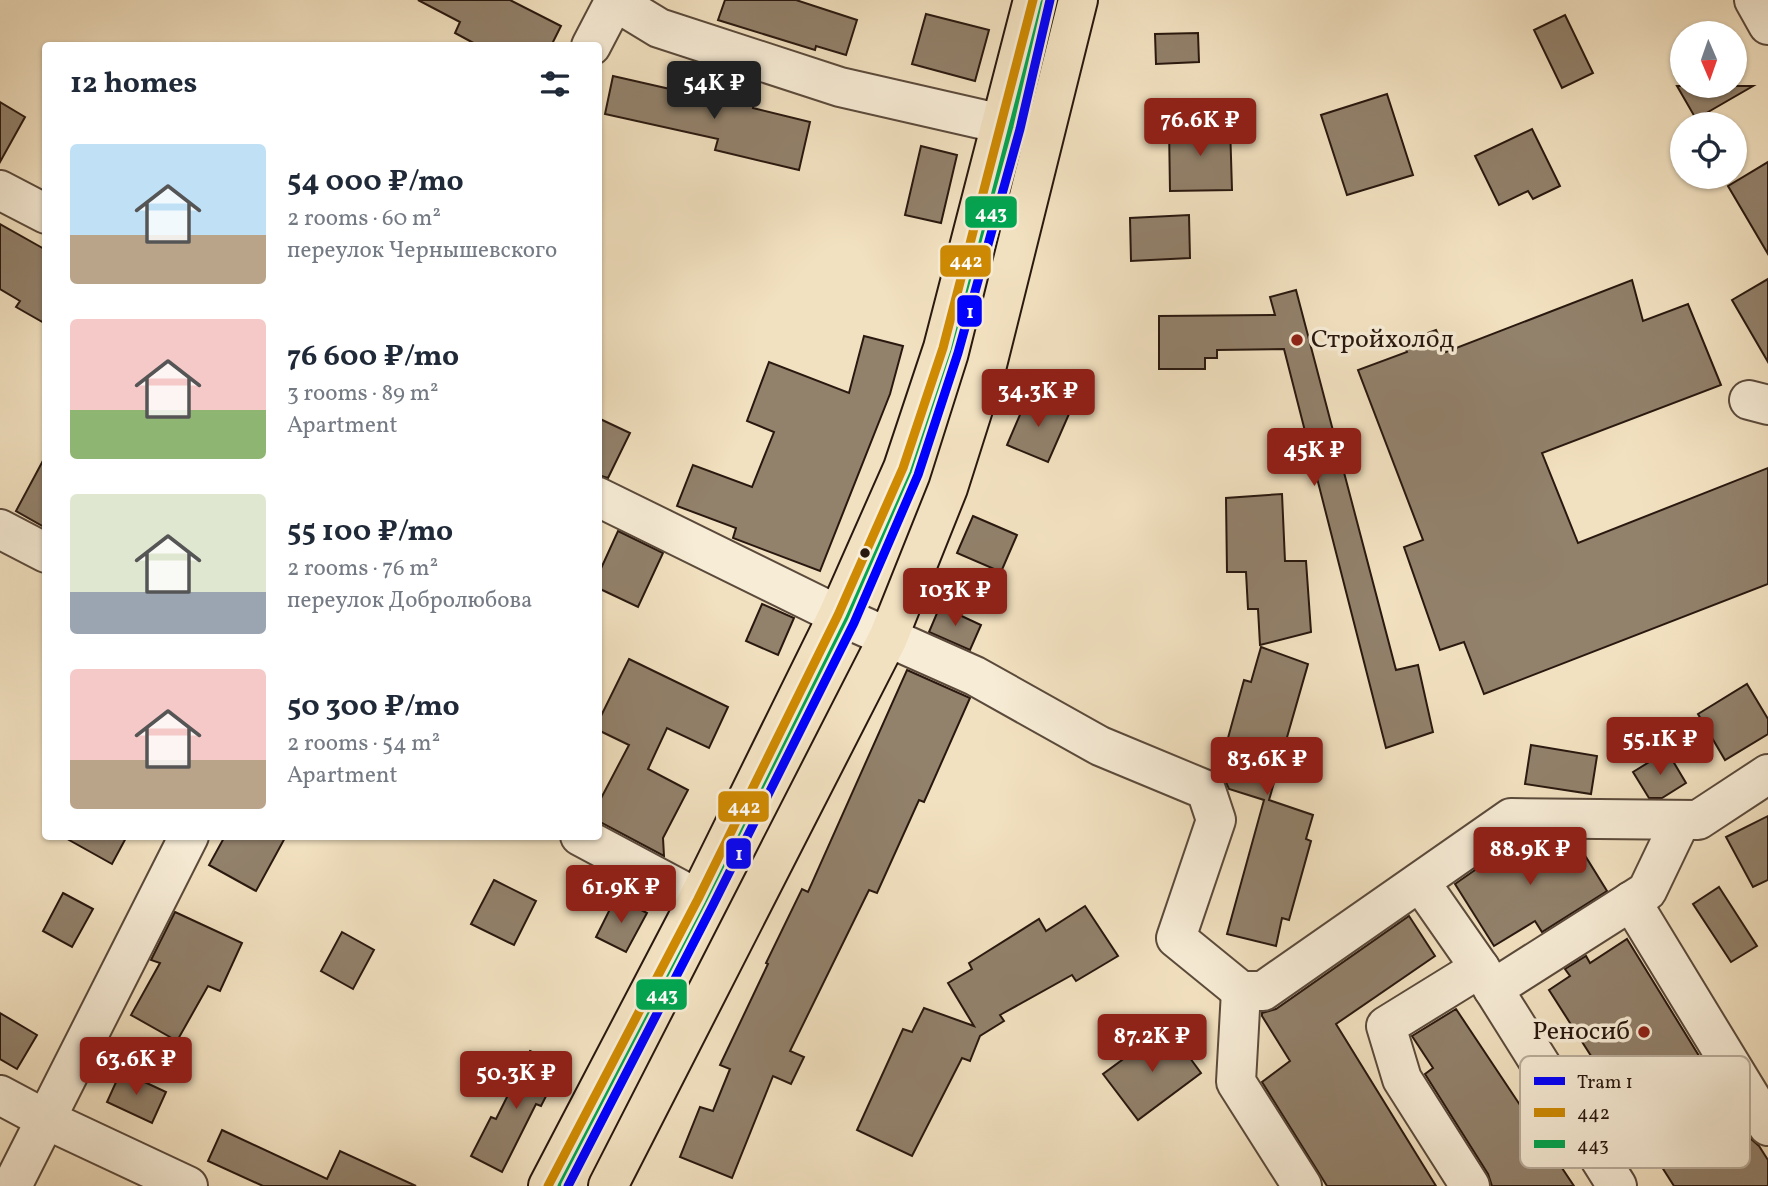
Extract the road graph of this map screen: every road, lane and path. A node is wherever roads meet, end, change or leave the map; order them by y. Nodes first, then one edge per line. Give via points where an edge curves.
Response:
1 (614, 0) edge
2 (1033, 0) edge
3 (1078, 0) edge
4 (1754, 0) edge
5 (1768, 25) edge
6 (593, 42) edge
7 (1002, 124) junction
8 (0, 190) edge
9 (42, 212) edge
10 (602, 500) edge
11 (1, 532) edge
12 (42, 551) edge
13 (838, 615) junction
14 (888, 638) junction
15 (1768, 774) edge
16 (1681, 820) junction
17 (187, 840) edge
18 (587, 840) edge
19 (1420, 881) junction
20 (698, 899) junction
21 (1631, 901) junction
22 (1487, 978) junction
23 (1241, 991) junction
24 (1536, 1056) edge
25 (1725, 1056) edge
26 (0, 1095) edge
27 (1750, 1096) edge
28 (45, 1119) junction
29 (1768, 1126) edge
30 (1606, 1168) edge
31 (12, 1186) edge
32 (188, 1186) edge
33 (548, 1186) edge
34 (608, 1186) edge
35 (1302, 1186) edge
36 (1470, 1186) edge
37 (1617, 1186) edge

1 - 6 street
1 - 7 street via 659,28 841,87
2 - 7 main road
3 - 14 main road via 987,365 948,488
4 - 5 street
7 - 13 main road via 943,348 903,468
8 - 9 street
10 - 13 street
11 - 12 street
13 - 14 street
13 - 20 main road
14 - 23 street via 975,676 1100,746 1206,790 1216,820 1176,937
14 - 34 main road
15 - 16 street via 1698,820
16 - 19 street via 1511,818
16 - 21 street via 1647,891
17 - 28 street
18 - 20 street
19 - 22 street
19 - 23 street via 1263,991
20 - 33 main road
21 - 22 street
21 - 25 street
22 - 24 street
22 - 36 street via 1386,1026 1402,1079
23 - 35 street via 1236,1082
26 - 28 street
27 - 29 street
28 - 31 street
28 - 32 street
30 - 37 street

